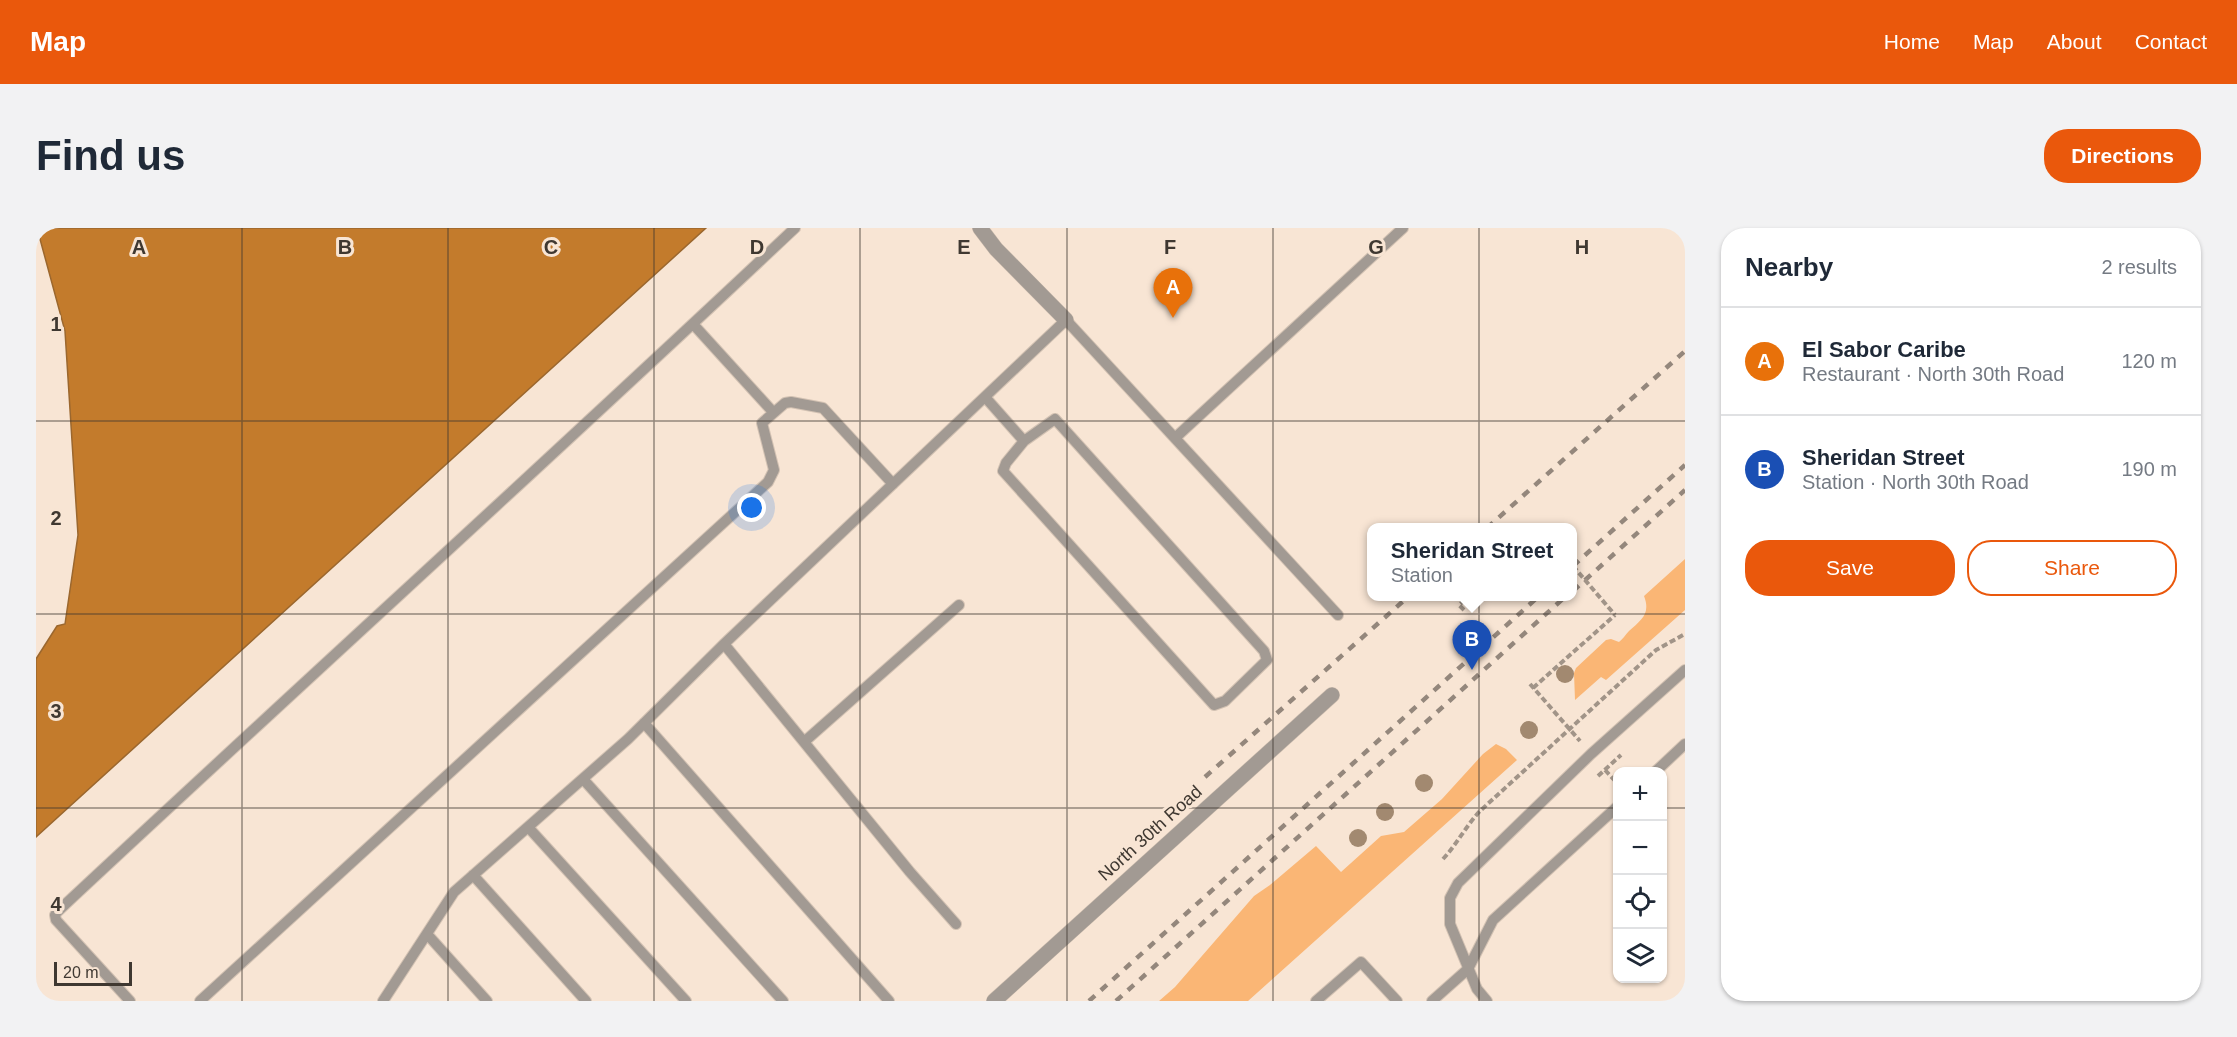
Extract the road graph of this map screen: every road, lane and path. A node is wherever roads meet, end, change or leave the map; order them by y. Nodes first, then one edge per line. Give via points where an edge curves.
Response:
1 (795, 228) edge
2 (980, 228) edge
3 (1403, 228) edge
4 (1066, 320) junction
5 (693, 324) junction
6 (984, 397) junction
7 (773, 412) junction
8 (1175, 438) junction
9 (1024, 441) junction
10 (893, 484) junction
11 (1577, 572) edge
12 (1464, 601) edge
13 (959, 605) dead end
14 (1464, 610) dead end
15 (1338, 615) dead end
16 (1685, 634) edge
17 (724, 644) junction
18 (1685, 670) edge
19 (1332, 694) dead end
20 (644, 723) junction
21 (1570, 730) junction
22 (1580, 741) dead end
23 (804, 742) junction
24 (1685, 744) edge
25 (1601, 765) dead end
26 (1659, 767) edge
27 (583, 779) junction
28 (1613, 779) edge
29 (1613, 810) edge
30 (528, 827) junction
31 (1443, 859) dead end
32 (473, 875) junction
33 (956, 924) dead end
34 (427, 934) junction
35 (1468, 969) junction
36 (130, 1001) edge
37 (200, 1001) edge
38 (382, 1001) edge
39 (488, 1001) edge
40 (586, 1001) edge
41 (686, 1001) edge
42 (783, 1001) edge
43 (889, 1001) edge
44 (994, 1001) edge
45 (1316, 1001) edge
46 (1396, 1001) edge
47 (1432, 1001) edge
48 (1487, 1001) edge

1 - 5 lane
2 - 4 street
3 - 8 lane
4 - 6 lane
4 - 8 lane
5 - 7 lane
5 - 36 lane via 57,912 56,920
6 - 9 lane
6 - 10 lane
7 - 10 lane via 790,402 823,408
7 - 37 lane via 762,423 774,470 768,482
8 - 15 lane
9 - 9 lane via 1055,419 1264,651 1267,660 1225,701 1214,705 1003,471
10 - 17 lane
11 - 21 path, bridge via 1615,615 1531,686
12 - 14 path via 1460,605
13 - 23 lane
16 - 21 path via 1656,650
17 - 20 lane
17 - 23 lane
18 - 35 lane via 1458,883 1450,898 1450,924
19 - 44 street, North 30th Road
20 - 27 lane
20 - 43 lane
21 - 22 path
21 - 31 path via 1480,811
23 - 33 lane
24 - 26 lane
25 - 28 path
27 - 30 lane
27 - 42 lane
29 - 35 lane via 1493,920
30 - 32 lane
30 - 41 lane
32 - 34 lane via 454,892
32 - 40 lane
34 - 38 lane
34 - 39 lane
35 - 47 lane
35 - 48 lane
45 - 46 lane via 1361,962

